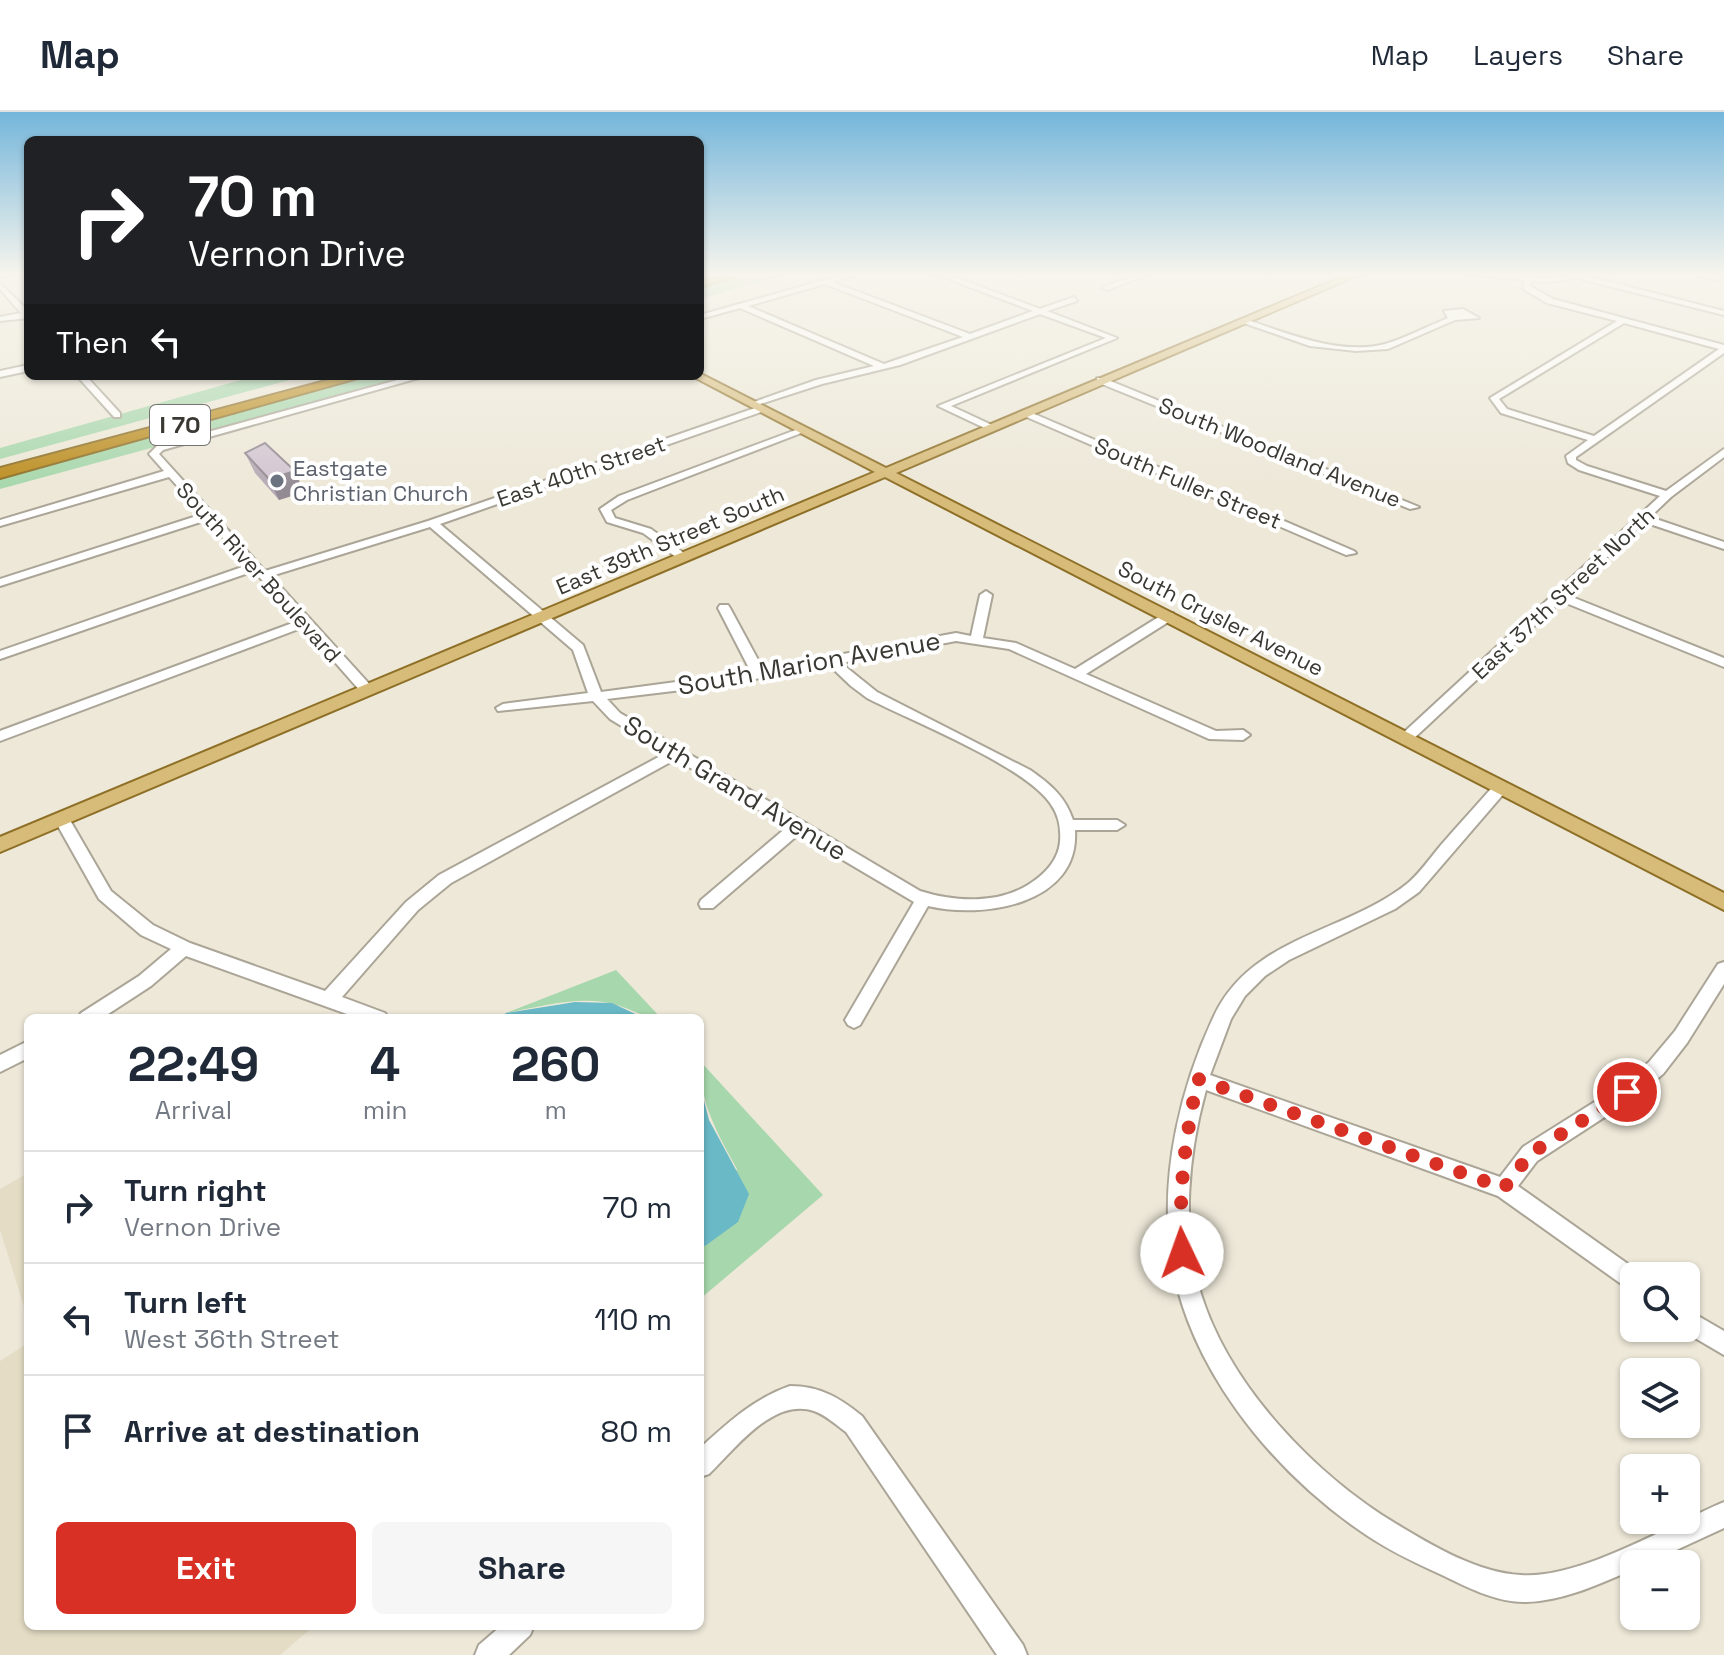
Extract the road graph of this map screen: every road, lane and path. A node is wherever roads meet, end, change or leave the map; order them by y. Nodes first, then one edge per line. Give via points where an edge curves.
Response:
1 (835, 346) edge
2 (945, 346) edge
3 (1093, 346) edge
4 (1182, 346) edge
5 (1327, 346) edge
6 (1387, 346) edge
7 (1581, 346) edge
8 (1724, 349) edge
9 (884, 367) junction
10 (24, 369) edge
11 (0, 374) edge
12 (85, 380) edge
13 (311, 380) edge
14 (344, 380) edge
15 (408, 380) edge
16 (704, 380) edge
17 (1100, 380) junction
18 (757, 407) junction
19 (1025, 413) junction
20 (117, 415) dead end
21 (991, 428) junction
22 (804, 430) junction
23 (1594, 439) junction
24 (1723, 455) edge
25 (0, 463) edge
26 (0, 473) edge
27 (170, 473) junction
28 (887, 473) junction
29 (1665, 494) junction
30 (1414, 507) dead end
31 (208, 516) junction
32 (1643, 518) junction
33 (0, 523) edge
34 (432, 523) junction
35 (1724, 546) edge
36 (1350, 553) dead end
37 (684, 558) junction
38 (259, 571) junction
39 (0, 583) edge
40 (986, 595) dead end
41 (1562, 597) junction
42 (724, 608) dead end
43 (543, 616) junction
44 (1169, 616) junction
45 (306, 622) junction
46 (977, 638) junction
47 (0, 655) edge
48 (831, 659) junction
49 (1724, 663) edge
50 (759, 674) junction
51 (1075, 675) junction
52 (367, 690) junction
53 (596, 696) junction
54 (503, 708) dead end
55 (1243, 735) dead end
56 (0, 736) edge
57 (1406, 738) junction
58 (676, 753) junction
59 (1501, 787) junction
60 (62, 819) junction
61 (1068, 825) junction
62 (1117, 825) dead end
63 (798, 826) junction
64 (0, 845) edge
65 (924, 899) junction
66 (1724, 902) edge
67 (707, 904) dead end
68 (184, 948) junction
69 (1724, 969) edge
70 (330, 998) junction
71 (93, 1014) edge
72 (369, 1014) edge
73 (854, 1020) dead end
74 (24, 1051) edge
75 (0, 1064) edge
76 (1198, 1079) junction
77 (1504, 1188) junction
78 (1620, 1272) edge
79 (1700, 1329) edge
80 (1724, 1344) edge
81 (704, 1461) edge
82 (1724, 1515) edge
83 (517, 1630) edge
84 (489, 1655) edge
85 (1013, 1655) edge

1 - 9 street
2 - 9 street, East 40th Street
3 - 21 street via 943,406
4 - 17 main road, East 39th Street South
5 - 6 street
7 - 23 street via 1494,398 1504,411
8 - 23 street
9 - 18 street, East 40th Street via 819,382
10 - 11 street
12 - 20 street
13 - 25 highway, I 70
14 - 26 highway, I 70
15 - 27 street, South River Boulevard via 155,451
16 - 18 main road, South Crysler Avenue
17 - 19 main road, East 39th Street South
17 - 30 street, South Woodland Avenue
18 - 22 main road, South Crysler Avenue
18 - 34 street, East 40th Street
19 - 21 main road, East 39th Street South
19 - 36 street, South Fuller Street
21 - 28 main road, East 39th Street South
22 - 28 main road, South Crysler Avenue
22 - 37 street via 605,509 611,520 638,526
23 - 29 street via 1571,456 1576,465
24 - 29 street, East 37th Street North
27 - 31 street, South River Boulevard
27 - 33 street
28 - 37 main road, East 39th Street South
28 - 44 main road, South Crysler Avenue
29 - 32 street, East 37th Street North
31 - 38 street, South River Boulevard
31 - 39 street
32 - 35 street
32 - 41 street, East 37th Street North
34 - 38 street, East 40th Street
34 - 43 street, South Grand Avenue
37 - 43 main road, East 39th Street South
38 - 45 street, South River Boulevard
38 - 47 street, East 40th Street
40 - 46 street
41 - 49 street
41 - 57 street, East 37th Street North
42 - 50 street
43 - 52 main road, East 39th Street South
43 - 53 street, South Grand Avenue via 579,648
44 - 51 street
44 - 57 main road, South Crysler Avenue
45 - 52 street, South River Boulevard
45 - 56 street
46 - 48 street, South Marion Avenue via 936,638
46 - 51 street, South Marion Avenue via 1012,646
48 - 50 street, South Marion Avenue
48 - 61 street via 870,694 1033,777 1056,799
50 - 53 street, South Marion Avenue
51 - 55 street, South Marion Avenue via 1214,736
52 - 60 main road, East 39th Street South
53 - 54 street, South Marion Avenue
53 - 58 street, South Grand Avenue via 615,716
57 - 59 main road, South Crysler Avenue
58 - 63 street, South Grand Avenue
58 - 70 street via 445,879 412,906
59 - 66 main road, South Crysler Avenue
59 - 76 street via 1411,890 1251,976 1224,1013
60 - 64 main road, East 39th Street South
60 - 68 street via 105,895 147,930
61 - 62 street
61 - 65 street via 1062,861 1028,893 979,906
63 - 65 street, South Grand Avenue
63 - 67 street
65 - 73 street
68 - 70 street
68 - 71 street
69 - 77 street via 1656,1068 1530,1154
70 - 72 street
74 - 75 street
76 - 77 street
76 - 82 street via 1185,1138 1179,1205 1182,1253 1194,1301 1220,1360 1267,1430 1321,1485 1385,1533 1455,1569 1522,1589 1575,1579
77 - 78 street
79 - 80 street
81 - 85 street via 769,1402 801,1395 834,1405 854,1424
83 - 84 street

